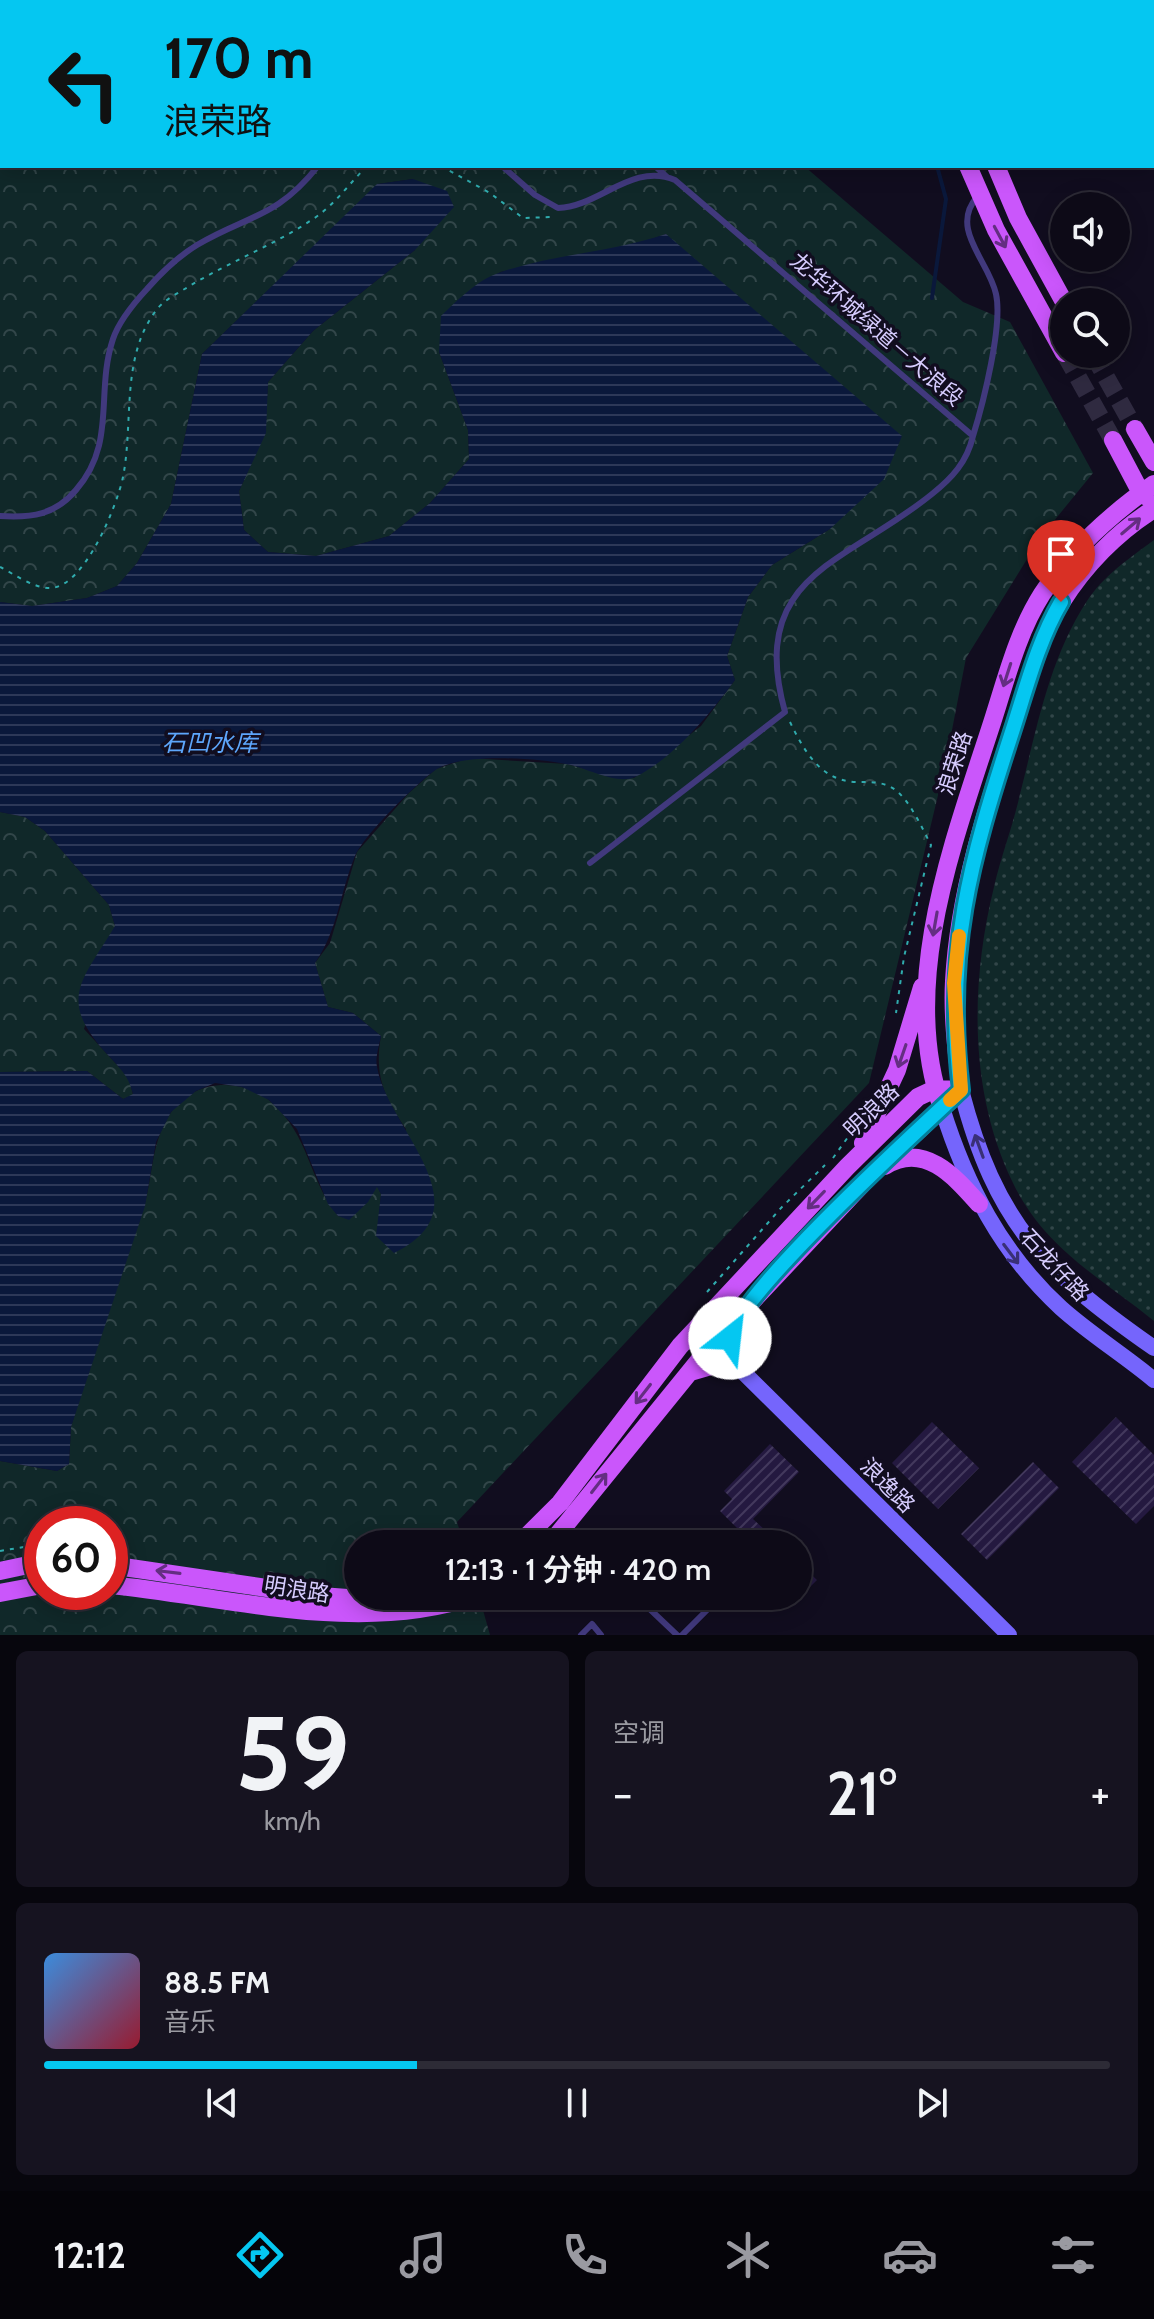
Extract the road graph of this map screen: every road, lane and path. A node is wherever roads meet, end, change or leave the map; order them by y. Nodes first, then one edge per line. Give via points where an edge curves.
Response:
1 (316, 168) edge
2 (365, 168) edge
3 (445, 168) edge
4 (504, 168) edge
5 (657, 168) edge
6 (969, 168) edge
7 (997, 168) edge
8 (667, 177) junction
9 (980, 194) junction
10 (568, 208) junction
11 (1056, 288) edge
12 (1050, 326) edge
13 (1135, 429) tunnel mouth
14 (973, 436) junction
15 (1113, 440) tunnel mouth
16 (1154, 462) edge
17 (1150, 493) edge
18 (1154, 509) edge
19 (0, 516) edge
20 (0, 567) edge
21 (785, 712) junction
22 (590, 863) dead end
23 (930, 954) junction
24 (895, 1018) dead end
25 (935, 1089) junction
26 (961, 1090) junction
27 (942, 1108) junction
28 (847, 1167) junction
29 (869, 1177) junction
30 (979, 1204) junction
31 (737, 1317) junction
32 (1154, 1348) edge
33 (737, 1366) junction
34 (688, 1373) junction
35 (1154, 1380) edge
36 (565, 1527) junction
37 (533, 1530) edge
38 (562, 1530) edge
39 (568, 1530) edge
40 (24, 1547) edge
41 (0, 1551) edge
42 (24, 1566) edge
43 (128, 1567) edge
44 (0, 1571) edge
45 (220, 1580) junction
46 (254, 1587) junction
47 (24, 1588) edge
48 (128, 1588) edge
49 (0, 1593) edge
50 (344, 1596) edge
51 (215, 1600) junction
52 (250, 1606) junction
53 (434, 1610) edge
54 (652, 1610) edge
55 (706, 1610) edge
56 (581, 1635) edge
57 (601, 1635) edge
58 (680, 1635) edge
59 (1009, 1635) edge

1 - 19 lane via 288,199 258,219 196,246 145,290 113,338 101,448 85,480 52,511 28,518
2 - 20 path via 311,221 203,278 162,303 149,319 136,356 116,502 74,578 51,588
3 - 10 path via 523,218 540,220
4 - 10 lane via 550,206
5 - 8 lane, 龙华环城绿道－大浪段
6 - 9 main road
7 - 11 main road
8 - 10 lane via 645,176
8 - 14 lane, 龙华环城绿道－大浪段
9 -> 12 main road
9 - 14 lane via 970,206 967,228 991,279 998,310
13 - 16 main road
14 - 21 lane via 969,452 946,483 798,591 780,619 777,637 775,668
15 - 17 main road
17 -> 23 main road, 浪荣路 via 1072,555 1027,622 963,812
26 -> 18 main road, 浪荣路 via 954,983 963,910 983,820 1023,699 1052,618 1073,585 1096,557
21 - 22 lane
21 - 24 path via 808,754 829,775 897,791 931,845
23 - 25 main road, 浪荣路
23 -> 28 main road via 897,1070 868,1135
25 - 26 main road, 明浪路
25 - 27 main road, 浪荣路
25 - 28 main road, 明浪路 via 903,1111
26 - 27 main road, 明浪路
32 -> 26 main road, 石龙仔路 via 1065,1281 1020,1231 987,1167
27 - 29 main road, 明浪路
27 - 30 main road, 石龙仔路
28 -> 37 main road, 明浪路 via 680,1346 560,1503
29 - 30 main road via 891,1162 917,1157 946,1170
29 - 31 main road, 明浪路
30 -> 35 main road, 石龙仔路 via 1025,1273 1062,1309
31 - 33 main road via 730,1338
31 - 34 main road, 明浪路
33 - 34 main road via 709,1365
33 - 59 main road, 浪逸路
36 -> 34 main road, 明浪路
36 - 38 main road, 明浪路
36 - 39 lane
40 - 41 path
42 - 44 main road
45 -> 43 main road, 明浪路
45 - 46 main road, 明浪路
45 - 51 main road
46 - 50 main road, 明浪路
46 - 52 main road
47 - 49 main road
48 - 51 main road, 明浪路
51 - 52 main road, 明浪路
52 - 53 main road, 明浪路 via 368,1622
54 - 58 lane
55 - 58 lane
56 - 57 lane via 592,1624

